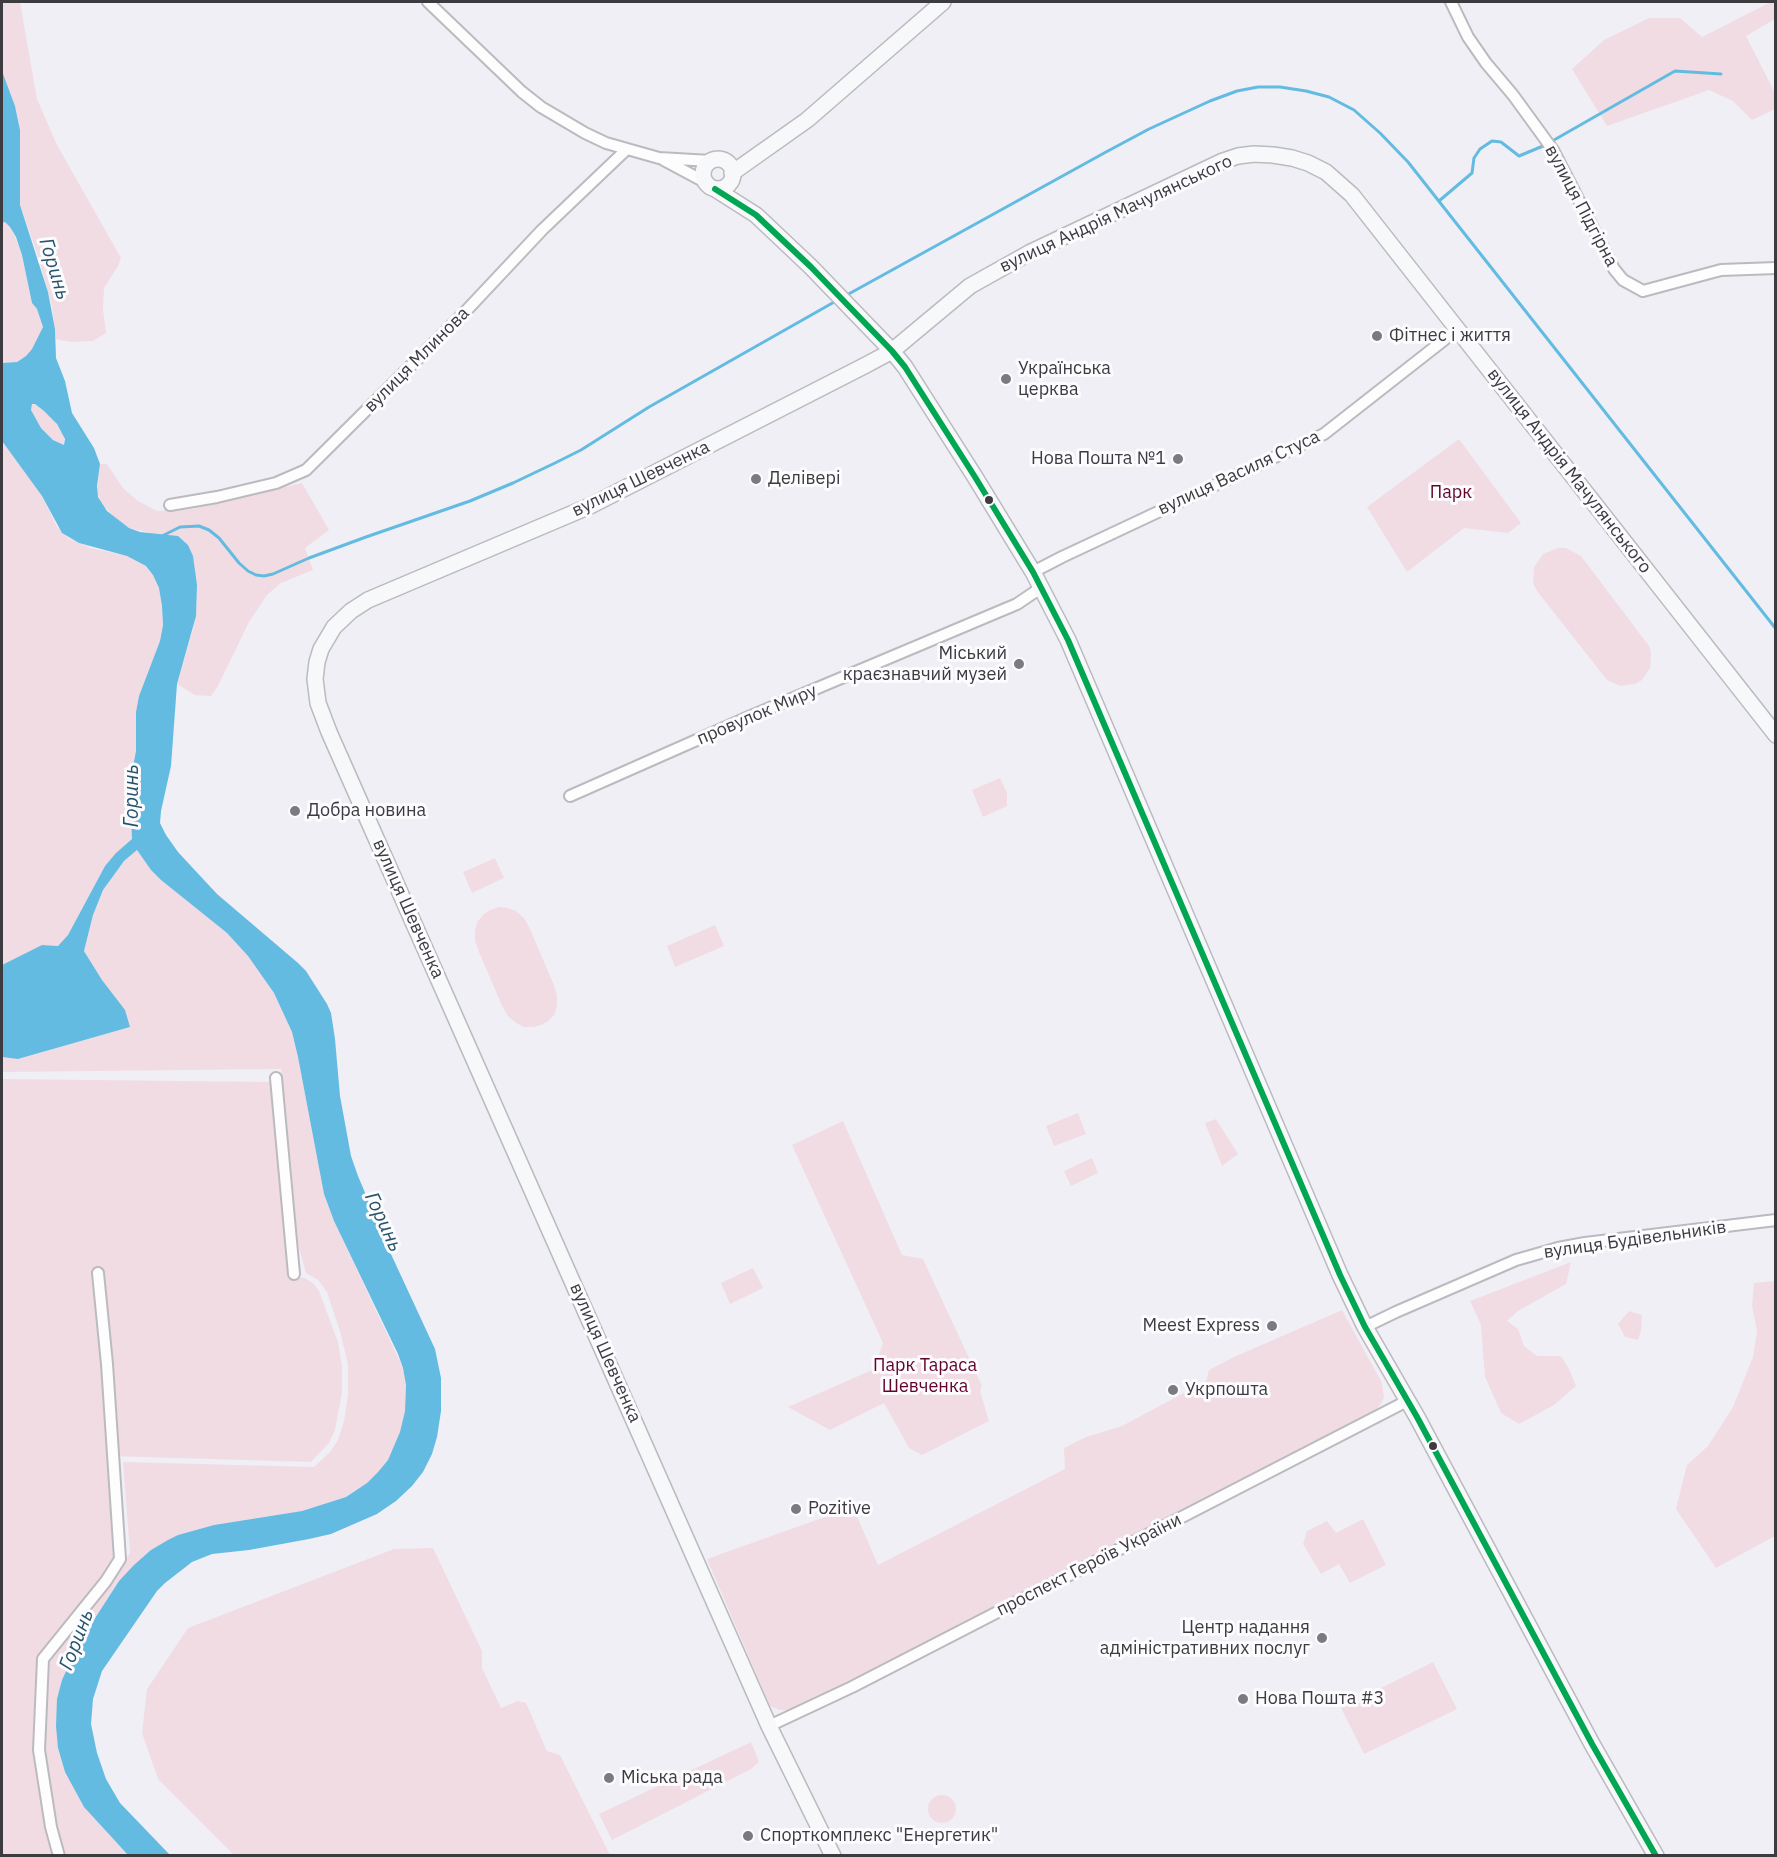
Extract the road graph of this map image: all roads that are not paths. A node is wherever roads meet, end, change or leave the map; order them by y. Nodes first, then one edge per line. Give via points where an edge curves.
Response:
1 (428, 2) edge
2 (943, 2) edge
3 (1451, 2) edge
4 (627, 149) junction
5 (757, 155) junction
6 (659, 158) junction
7 (714, 160) junction
8 (732, 176) junction
9 (710, 186) junction
10 (756, 214) junction
11 (1776, 268) edge
12 (1458, 329) junction
13 (892, 351) junction
14 (170, 505) dead end
15 (1033, 572) junction
16 (1042, 587) junction
17 (1776, 735) edge
18 (570, 796) dead end
19 (276, 1078) dead end
20 (1776, 1220) edge
21 (98, 1273) dead end
22 (294, 1274) dead end
23 (1365, 1327) junction
24 (1407, 1401) junction
25 (769, 1726) junction
26 (59, 1856) edge
27 (833, 1856) edge
28 (1656, 1856) edge

1 - 4 street via 541,107 585,133
2 - 5 street via 807,120
3 - 11 street, вулиця Підгірна via 1468,37 1553,150 1623,280 1643,291 1721,270
4 - 6 street
4 - 14 street, вулиця Млинова via 306,470 276,483
5 - 7 street
5 - 8 street
6 - 7 street
6 - 9 street
7 - 8 street via 725,162
7 - 9 street via 704,168 703,177
8 - 9 street via 725,188
8 - 10 street
9 - 10 street
10 - 13 street
12 - 13 street, вулиця Андрія Мачулянського via 1338,181 1308,163 1254,154 1202,170 1003,266 970,286
12 - 15 street, вулиця Василя Стуса via 1324,434
12 - 17 street, вулиця Андрія Мачулянського
13 - 15 street
13 - 25 street, вулиця Шевченка via 590,506 368,600 334,627 317,662 315,679 318,703 329,732
15 - 16 street
16 - 18 street, провулок Миру via 1017,604
16 - 23 street
19 - 22 street
20 - 23 street, вулиця Будівельників via 1558,1248 1516,1260
21 - 26 street via 120,1559 43,1659 39,1749
23 - 24 street
24 - 25 street, проспект Героїв України
24 - 28 street
25 - 27 street, вулиця Шевченка

